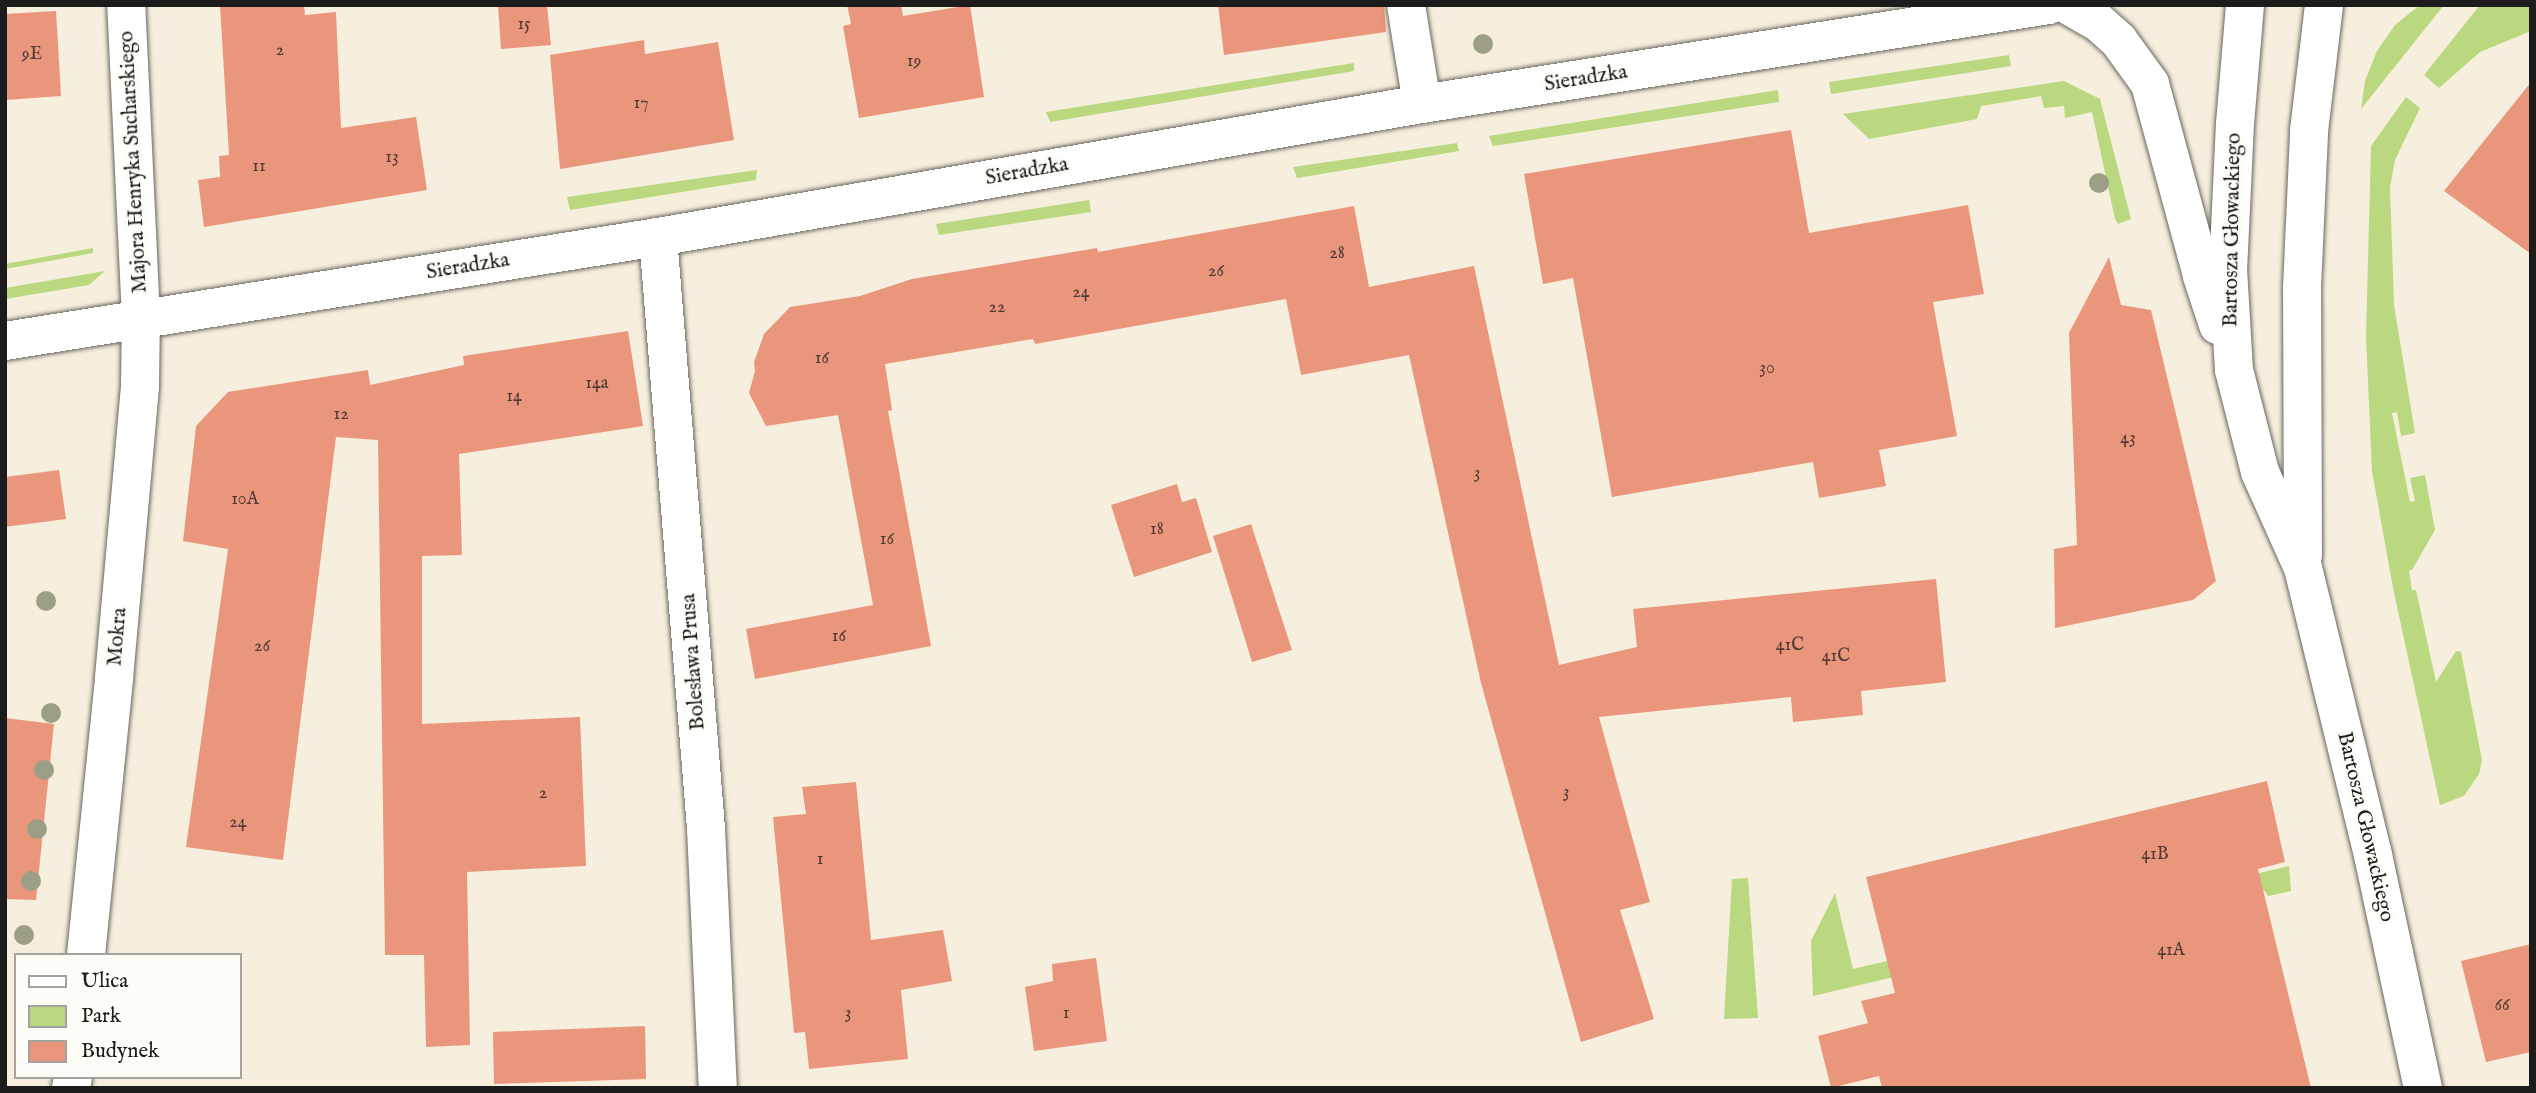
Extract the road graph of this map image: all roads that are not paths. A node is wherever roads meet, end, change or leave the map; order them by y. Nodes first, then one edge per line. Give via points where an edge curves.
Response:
1 (126, 5) edge
2 (1406, 5) edge
3 (2049, 5) edge
4 (2068, 5) edge
5 (2245, 5) edge
6 (2324, 5) edge
7 (1422, 104) junction
8 (658, 237) junction
9 (141, 318) junction
10 (5, 341) edge
11 (2234, 370) junction
12 (2303, 568) junction
13 (86, 953) edge
14 (718, 1088) edge
15 (2423, 1088) edge

1 - 9 street, Majora Henryka Sucharskiego
2 - 7 street
3 - 7 street, Sieradzka
4 - 11 street via 2119,41 2150,84 2202,276
5 - 11 street, Bartosza Głowackiego via 2228,269
6 - 12 street, Bartosza Głowackiego via 2309,131 2302,288
7 - 8 street, Sieradzka
8 - 9 street, Sieradzka
8 - 14 street, Bolesława Prusa via 705,815
9 - 10 street, Sieradzka
9 - 13 street, Mokra via 126,550
11 - 12 street, Bartosza Głowackiego via 2260,472
12 - 15 street, Bartosza Głowackiego via 2373,855

